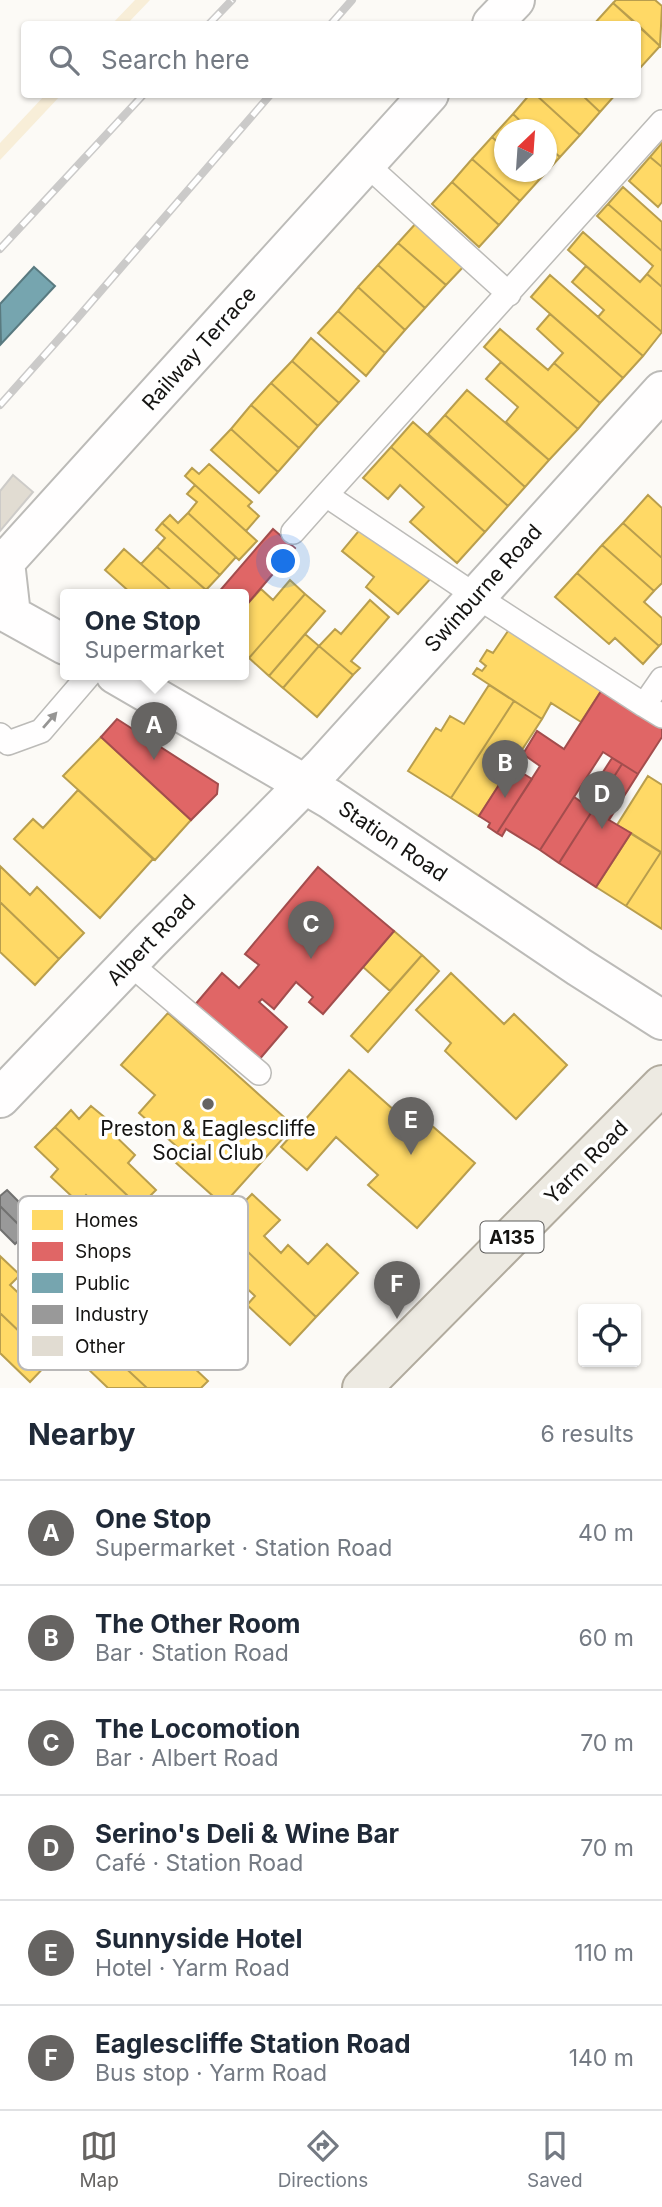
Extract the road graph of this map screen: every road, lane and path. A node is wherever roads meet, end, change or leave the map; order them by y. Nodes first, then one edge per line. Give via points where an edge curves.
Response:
1 (515, 0) edge
2 (495, 21) edge
3 (425, 98) edge
4 (662, 122) edge
5 (366, 164) junction
6 (509, 294) junction
7 (662, 391) edge
8 (327, 495) junction
9 (293, 532) dead end
10 (475, 596) junction
11 (5, 619) edge
12 (60, 643) edge
13 (85, 680) edge
14 (125, 680) edge
15 (662, 680) edge
16 (653, 710) edge
17 (0, 735) edge
18 (304, 785) junction
19 (129, 963) junction
20 (662, 1020) edge
21 (259, 1073) dead end
22 (662, 1085) edge
23 (0, 1098) edge
24 (362, 1388) edge

1 - 2 street
3 - 5 street, Railway Terrace
4 - 6 lane
5 - 6 lane
5 - 11 street, Railway Terrace via 5,562
6 - 8 lane
7 - 10 street, Swinburne Road
8 - 9 lane
8 - 10 lane
10 - 16 lane
10 - 18 street, Swinburne Road
11 - 12 street
17 -> 13 lane via 8,743 41,731
14 - 18 street, Station Road
15 - 16 lane
18 - 19 street, Albert Road
18 - 20 street, Station Road
19 - 21 lane
19 - 23 street, Albert Road
22 - 24 main road, Yarm Road / A135

